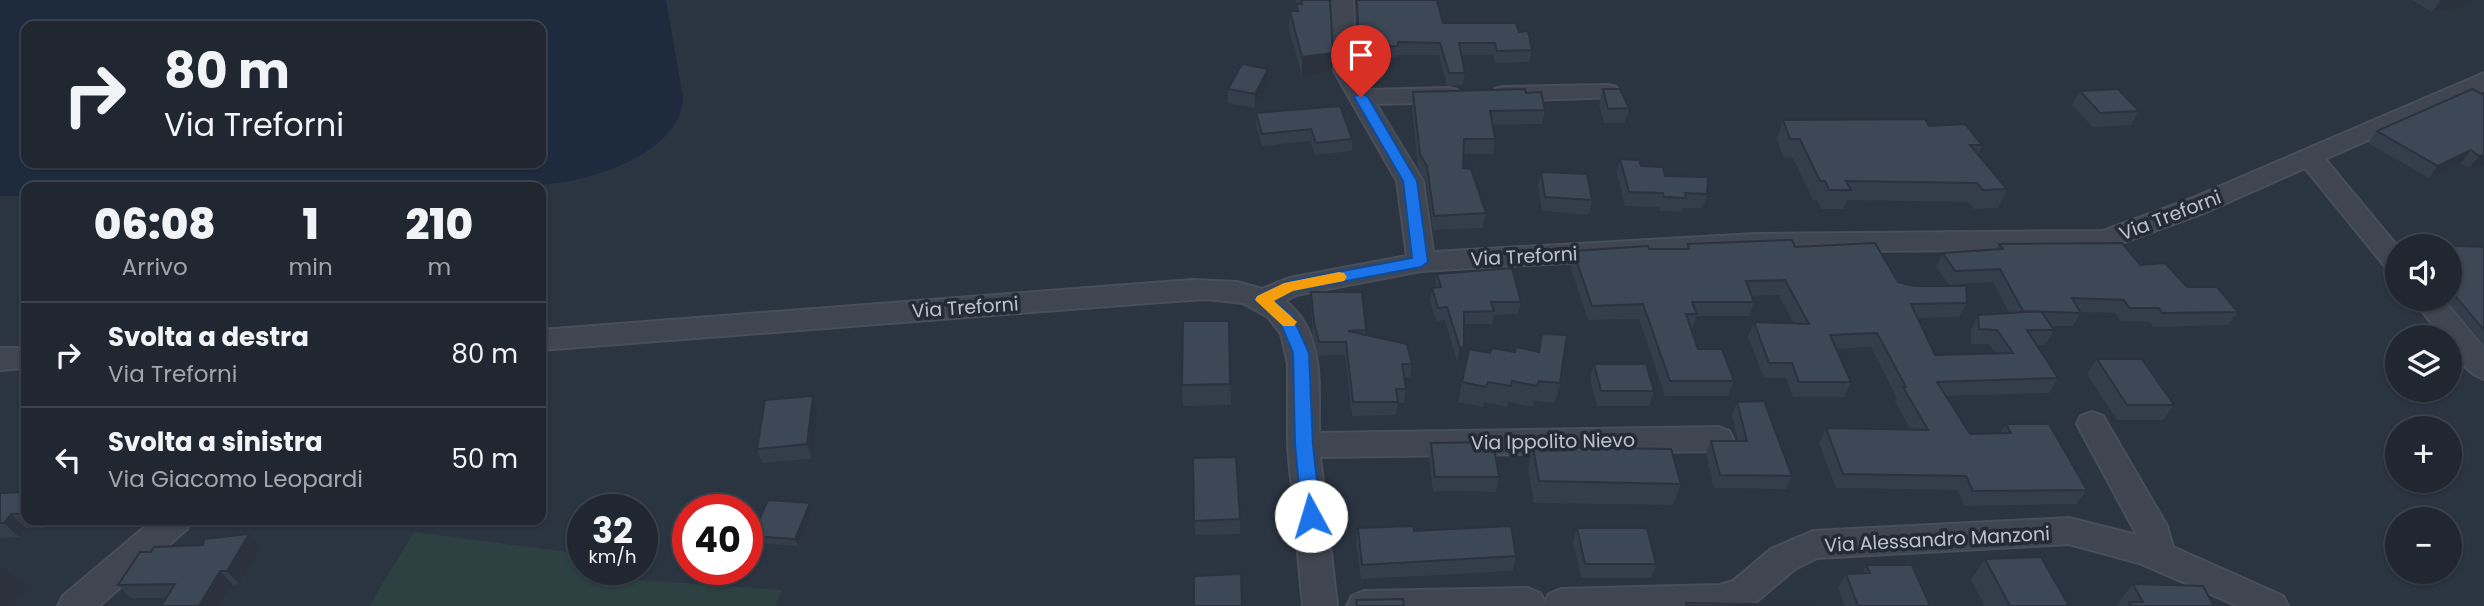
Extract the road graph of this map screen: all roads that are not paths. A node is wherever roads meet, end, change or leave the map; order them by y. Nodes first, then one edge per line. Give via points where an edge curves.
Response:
1 (1342, 0) edge
2 (2484, 80) edge
3 (1608, 92) edge
4 (1361, 97) junction
5 (2310, 158) junction
6 (2385, 248) edge
7 (1421, 262) junction
8 (1262, 300) junction
9 (2437, 311) edge
10 (546, 340) edge
11 (21, 358) edge
12 (0, 359) edge
13 (2484, 368) edge
14 (2092, 424) dead end
15 (1718, 439) edge
16 (1304, 445) junction
17 (170, 525) edge
18 (2157, 557) junction
19 (75, 606) edge
20 (1320, 606) edge
21 (1364, 606) edge
22 (2271, 606) edge

1 - 4 street via 1345,71
2 - 5 street, Via Treforni
3 - 4 street
4 - 7 street via 1410,181
5 - 6 street
5 - 7 street, Via Treforni via 2105,240 1755,243
7 - 8 street, Via Treforni via 1289,287
8 - 10 street, Via Treforni via 1238,290 1172,291
8 - 16 street via 1286,319 1301,353
9 - 13 street
11 - 12 street
14 - 18 street via 2155,536
15 - 16 street, Via Ippolito Nievo
16 - 20 street
17 - 19 street
18 - 21 street, Via Alessandro Manzoni via 2103,537 2069,531 1813,545 1783,559 1745,590 1720,600
18 - 22 street, Via Alessandro Manzoni

